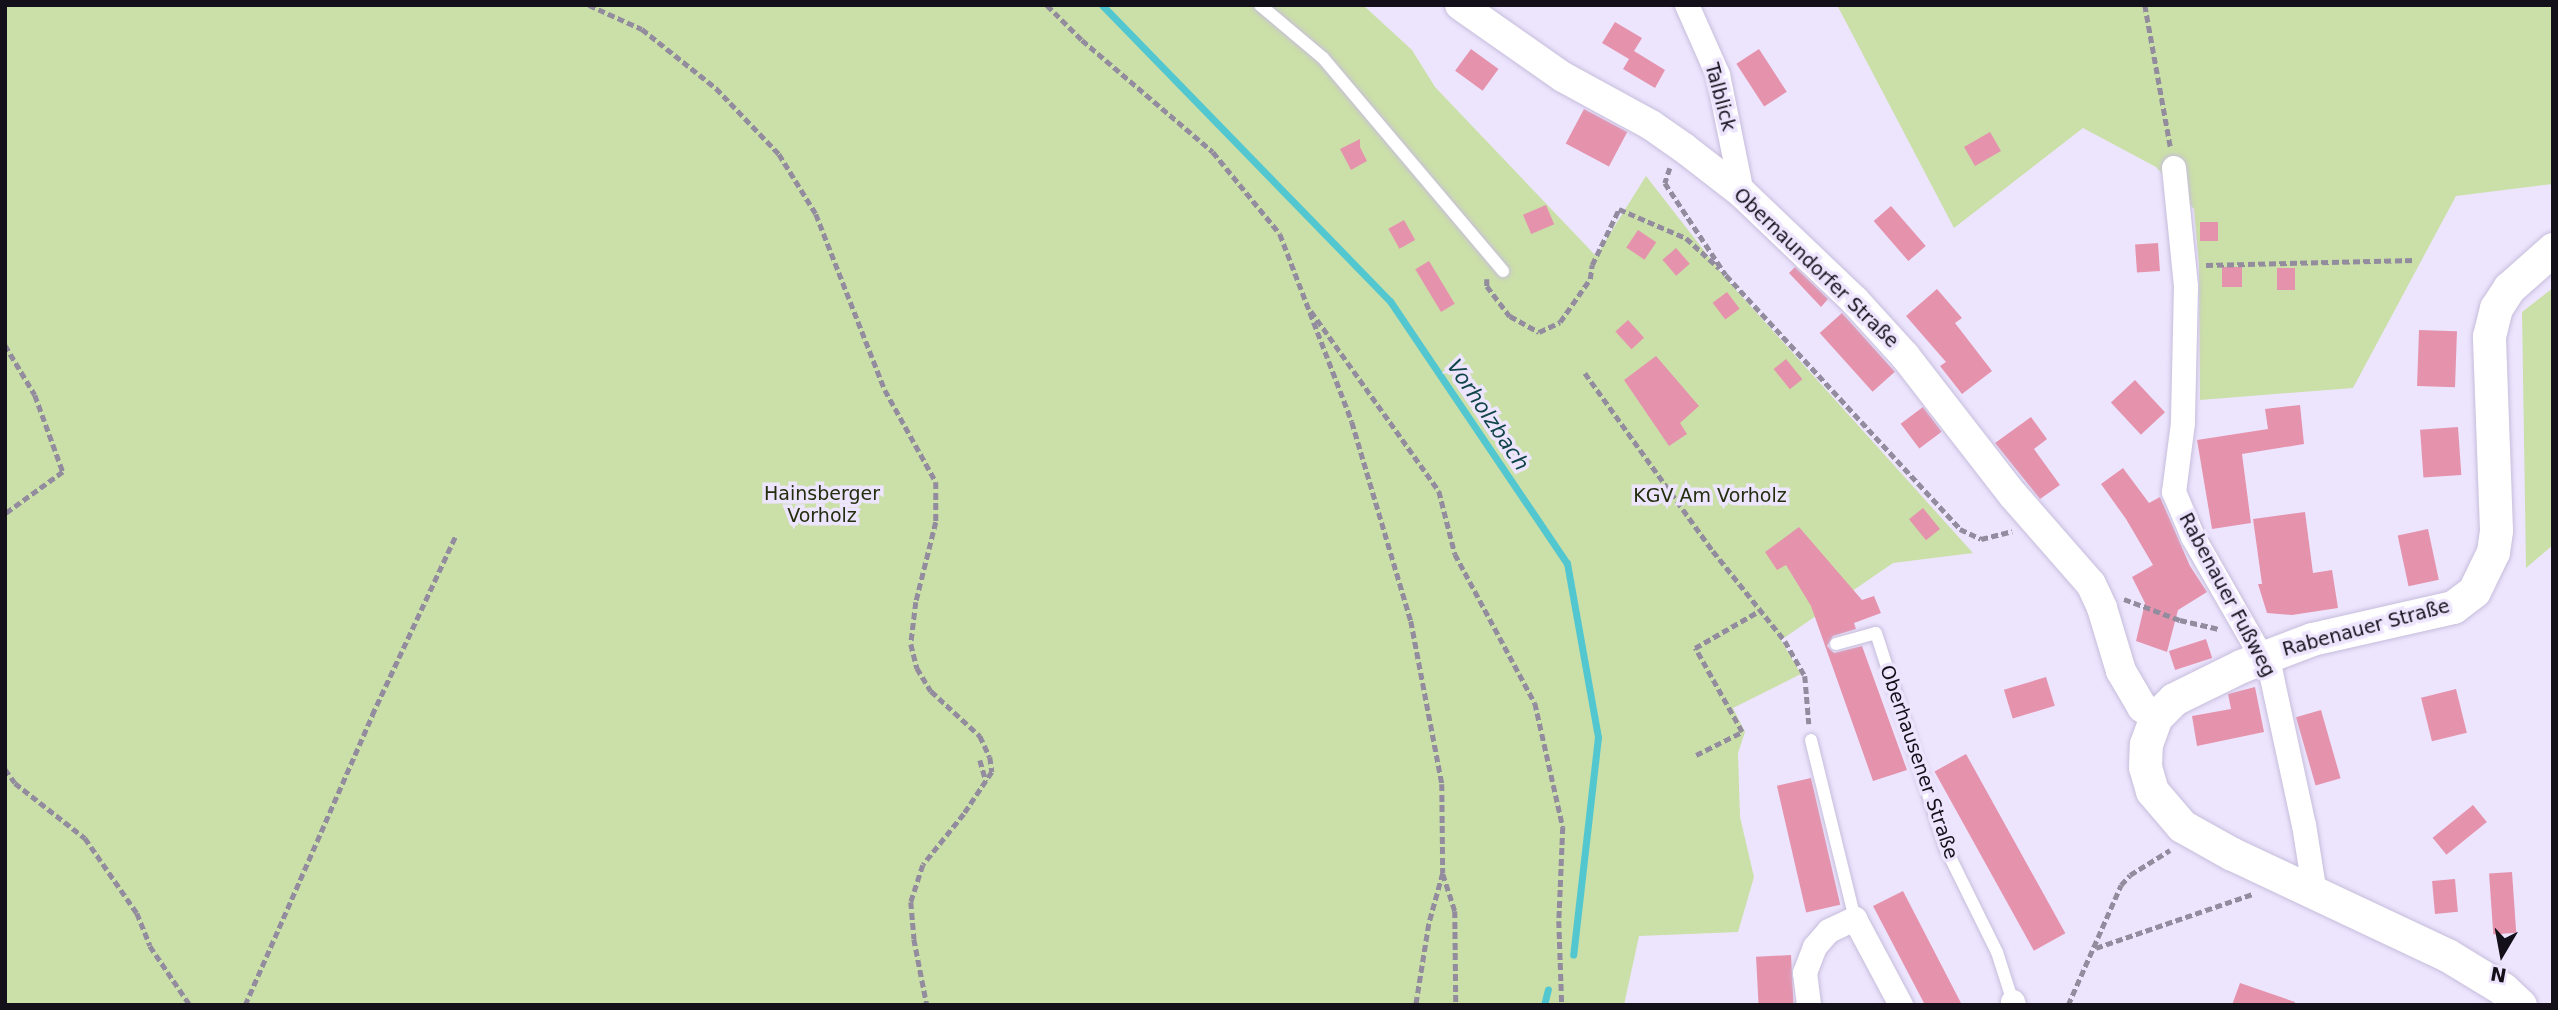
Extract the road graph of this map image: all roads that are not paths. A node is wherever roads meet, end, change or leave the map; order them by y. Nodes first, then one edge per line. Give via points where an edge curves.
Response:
1 (1260, 5) edge
2 (1460, 5) edge
3 (1687, 5) edge
4 (2174, 169) road end
5 (1742, 193) junction
6 (2553, 249) edge
7 (1503, 271) dead end
8 (1836, 644) dead end
9 (2255, 644) junction
10 (2156, 717) junction
11 (1811, 740) road end
12 (2315, 894) junction
13 (1855, 919) junction
14 (2014, 1003) edge
15 (1809, 1005) edge
16 (1901, 1005) edge
17 (2520, 1005) edge

1 - 7 lane via 1341,77
2 - 5 street, Obernaundorfer Straße via 1563,77 1651,125
3 - 5 street, Talblick via 1718,75
4 - 9 street, Rabenauer Fußweg via 2184,265 2183,423 2174,492 2193,537
5 - 10 street, Obernaundorfer Straße via 1855,300 1905,356 2091,584 2121,671 2142,707
6 - 9 main road, Rabenauer Straße via 2509,288 2496,308 2489,336 2496,530 2493,552 2474,591 2453,607 2312,639
8 - 14 lane, Oberhausener Straße via 1876,633 1945,847 1997,952
9 - 10 main road, Rabenauer Straße via 2174,699
9 - 12 street, Rabenauer Fußweg via 2271,673
10 - 12 main road via 2146,744 2145,766 2152,791 2164,808 2184,828 2271,882
11 - 13 lane
12 - 17 main road via 2447,955 2503,989
13 - 15 street via 1829,931 1815,947 1805,973
13 - 16 street

